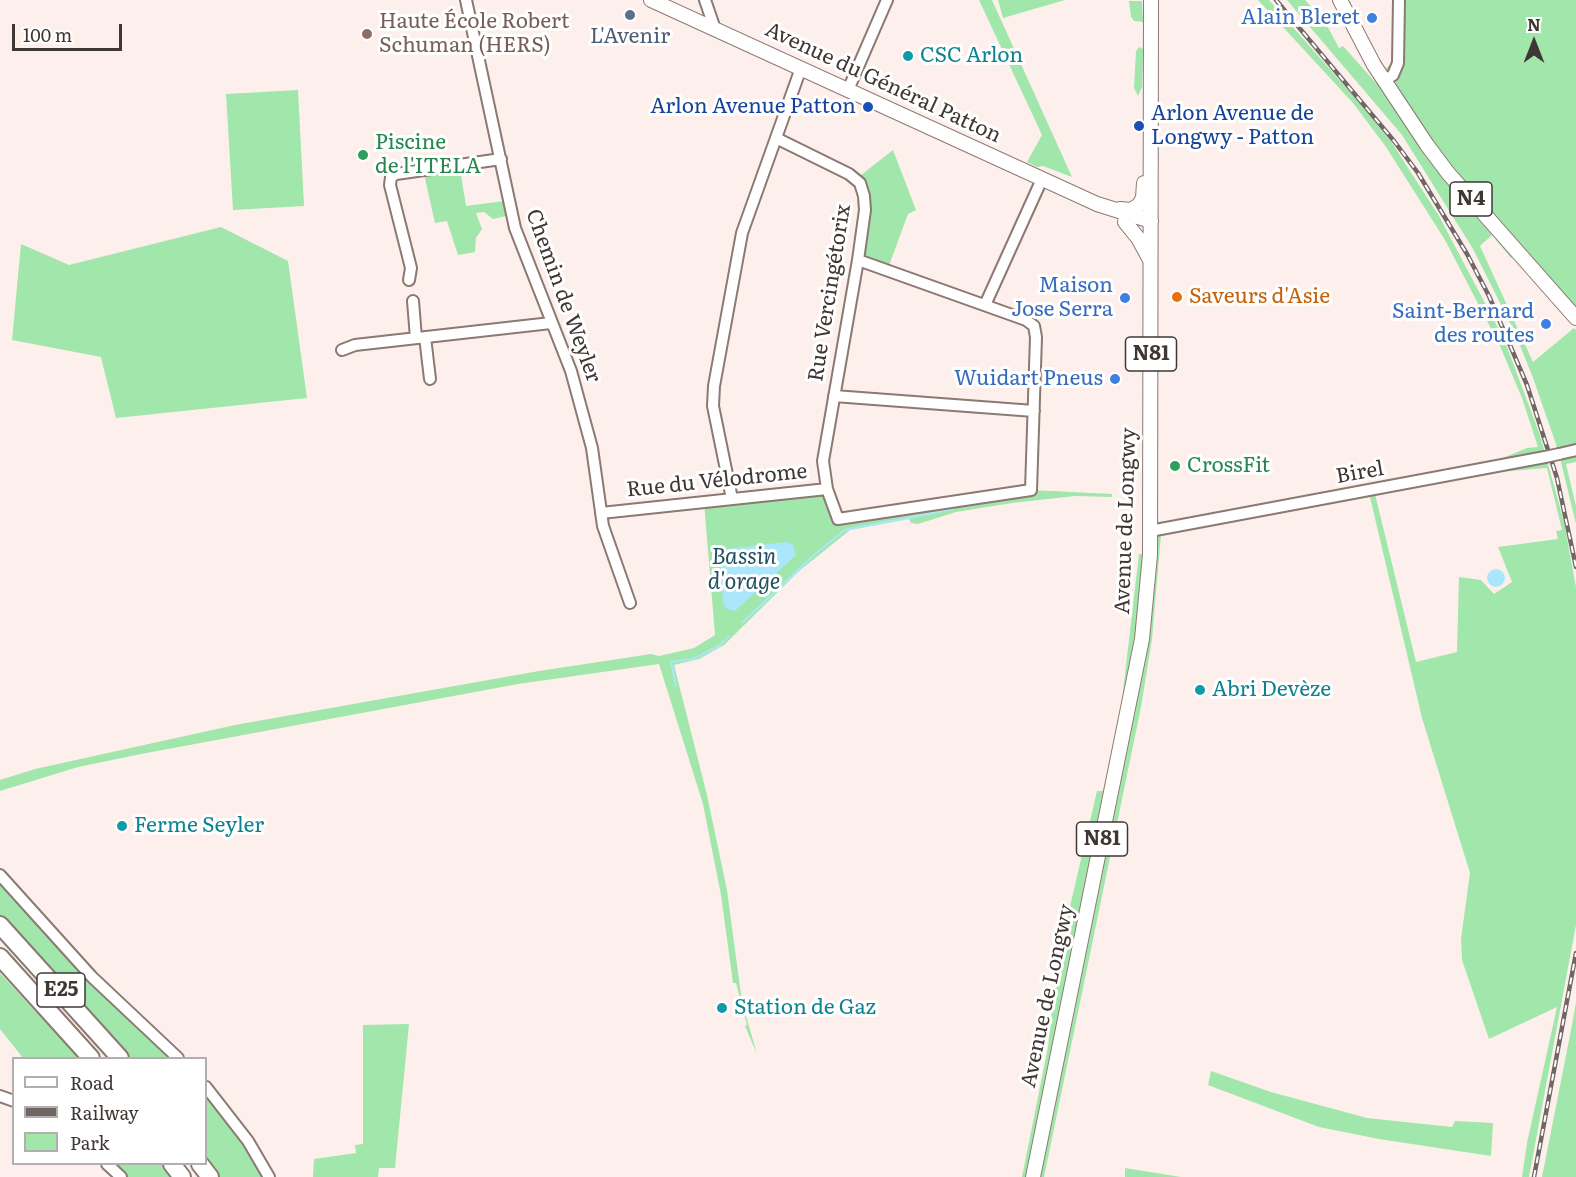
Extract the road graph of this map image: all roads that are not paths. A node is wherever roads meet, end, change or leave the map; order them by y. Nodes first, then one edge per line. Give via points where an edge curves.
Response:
1 (466, 0) edge
2 (651, 0) edge
3 (704, 0) edge
4 (887, 0) edge
5 (1151, 0) edge
6 (1340, 0) edge
7 (1400, 0) edge
8 (694, 20) junction
9 (715, 29) junction
10 (801, 68) junction
11 (1384, 81) junction
12 (848, 90) junction
13 (776, 138) junction
14 (1151, 144) junction
15 (501, 159) junction
16 (1042, 179) junction
17 (1097, 204) junction
18 (1125, 222) junction
19 (1151, 224) junction
20 (858, 260) junction
21 (1150, 262) junction
22 (409, 280) dead end
23 (413, 301) dead end
24 (985, 305) junction
25 (1576, 318) edge
26 (551, 323) junction
27 (421, 338) junction
28 (342, 350) dead end
29 (430, 379) dead end
30 (834, 396) junction
31 (1034, 411) junction
32 (1576, 450) edge
33 (826, 489) junction
34 (732, 499) junction
35 (601, 513) junction
36 (1150, 531) junction
37 (630, 603) dead end
38 (0, 875) edge
39 (0, 925) edge
40 (0, 957) edge
41 (89, 1057) edge
42 (118, 1057) edge
43 (176, 1057) edge
44 (207, 1088) edge
45 (108, 1165) edge
46 (173, 1165) edge
47 (201, 1165) edge
48 (121, 1177) edge
49 (182, 1177) edge
50 (210, 1177) edge
51 (269, 1177) edge
52 (1033, 1177) edge

1 - 15 street, Chemin de Weyler
2 - 8 main road, Avenue du Général Patton
3 - 8 street
3 - 9 street
4 - 12 street
5 - 14 main road, Avenue de Longwy / N81
6 - 11 main road, N4
7 - 11 street via 1398,63 1393,75
8 - 9 main road, Avenue du Général Patton
9 - 10 main road, Avenue du Général Patton
10 - 12 main road, Avenue du Général Patton
10 - 13 street
11 - 25 main road, N4 via 1448,173
12 - 16 main road, Avenue du Général Patton
13 - 20 street, Rue Vercingétorix via 860,183 865,210
13 - 34 street via 742,233 714,386 713,406
14 - 17 main road, N81 via 1144,153 1140,205 1131,210
14 - 19 main road, Avenue de Longwy / N81
15 - 22 street via 391,177 411,268
15 - 26 street, Chemin de Weyler via 515,228
16 - 17 main road, Avenue du Général Patton
16 - 24 street
17 - 18 main road
17 - 19 main road
18 - 19 main road via 1138,227
18 - 21 main road
19 - 21 main road, Avenue de Longwy / N81
20 - 24 street
20 - 30 street, Rue Vercingétorix
21 - 36 main road, Avenue de Longwy / N81
23 - 27 street
24 - 31 street via 1034,326
26 - 27 street
26 - 35 street, Chemin de Weyler via 582,407
27 - 28 street
27 - 29 street
30 - 31 street, Rue Vercingétorix
30 - 33 street, Rue Vercingétorix via 823,461
31 - 33 street, Rue du Vélodrome via 1031,490 838,519
32 - 36 street, Birel, bridge
33 - 34 street, Rue du Vélodrome
34 - 35 street, Rue du Vélodrome
35 - 37 street, Chemin de Weyler
36 - 52 main road, Avenue de Longwy / N81 via 1142,639
38 - 43 street via 92,977
39 - 42 highway, E25
40 - 41 highway, E25
44 - 51 street
45 - 48 street
46 - 49 highway
47 - 50 highway

